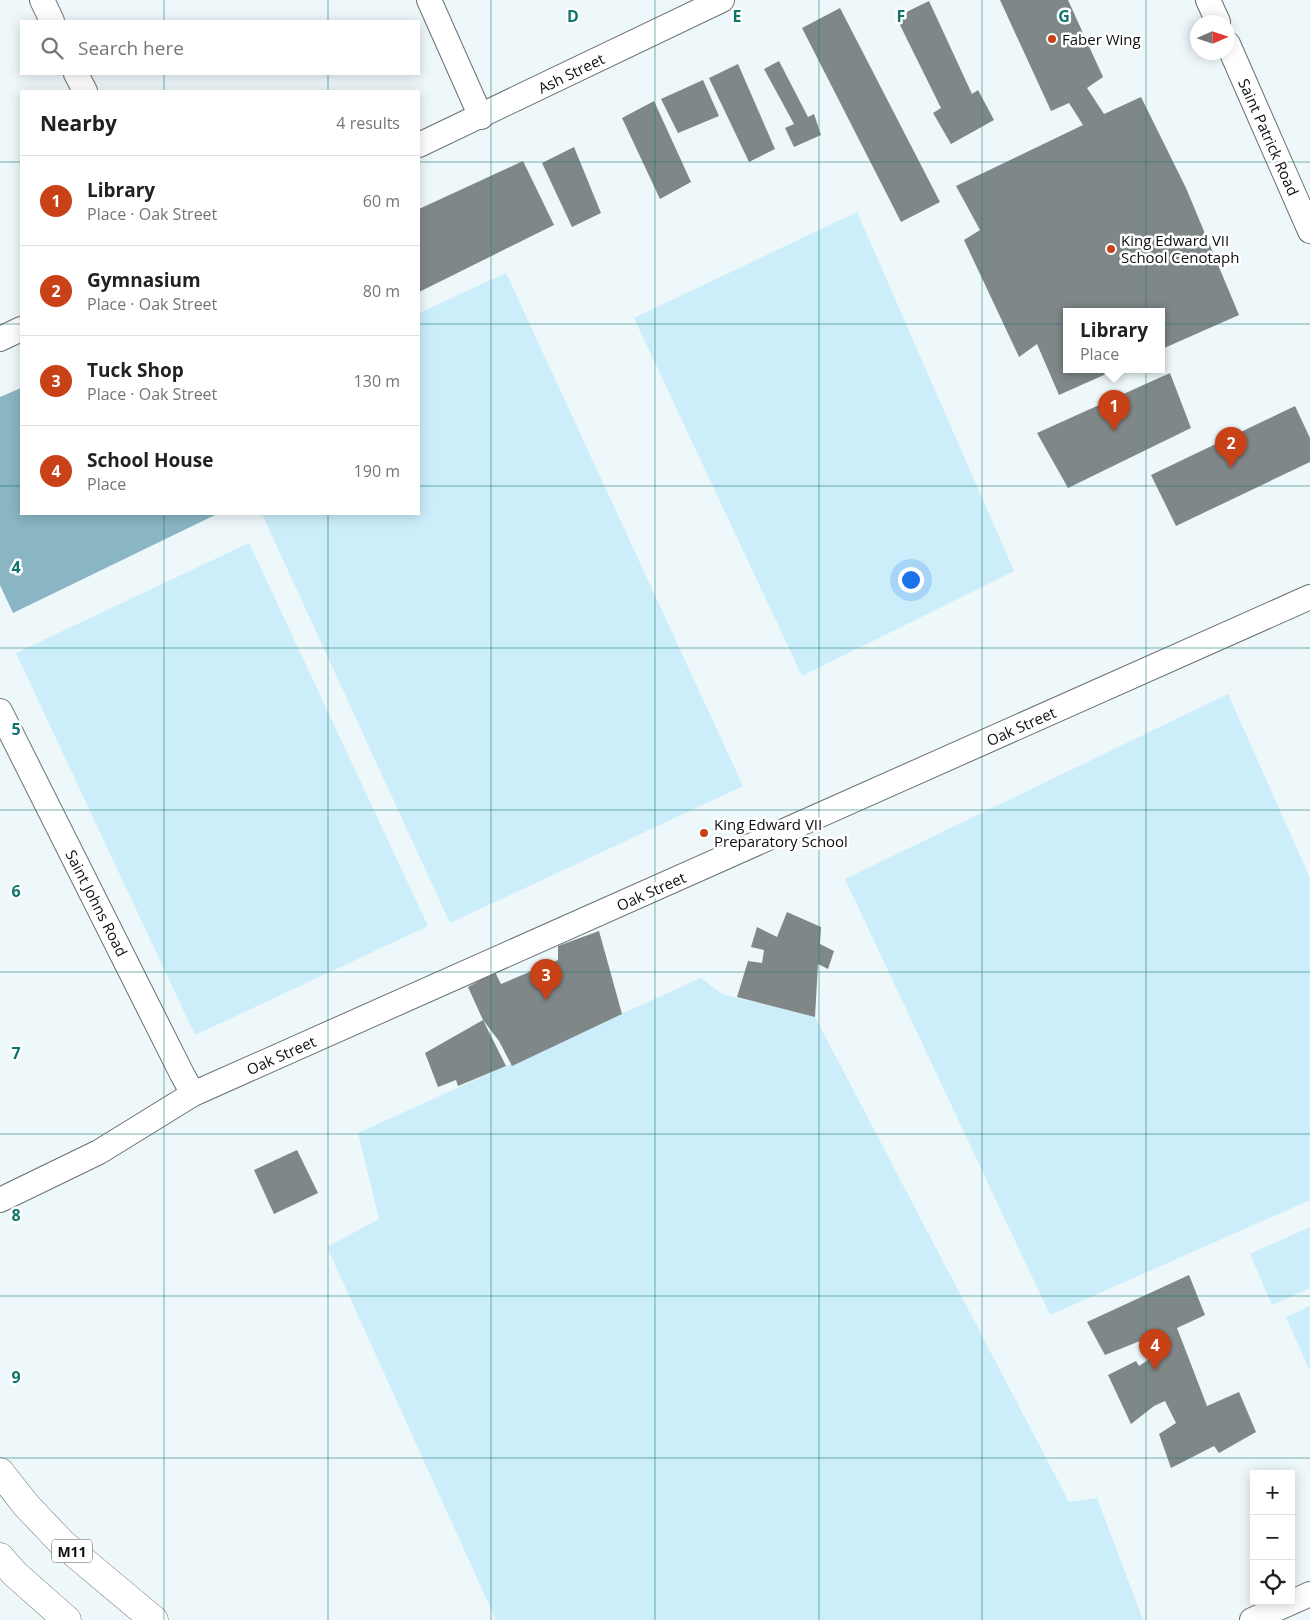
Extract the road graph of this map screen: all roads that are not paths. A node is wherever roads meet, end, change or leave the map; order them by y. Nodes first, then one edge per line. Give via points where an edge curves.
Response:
1 (42, 0) edge
2 (429, 0) edge
3 (722, 0) edge
4 (1208, 0) edge
5 (1215, 15) edge
6 (52, 20) edge
7 (1235, 60) edge
8 (77, 75) edge
9 (84, 90) edge
10 (481, 117) junction
11 (420, 145) edge
12 (1310, 231) edge
13 (20, 329) edge
14 (0, 339) edge
15 (1310, 597) edge
16 (0, 711) edge
17 (193, 1094) junction
18 (0, 1200) edge
19 (0, 1472) edge
20 (0, 1557) edge
21 (1310, 1594) edge
22 (65, 1619) edge
23 (154, 1620) edge
24 (1252, 1620) edge

1 - 6 street
2 - 10 street
3 - 10 street, Ash Street
4 - 5 street
7 - 12 street, Saint Patrick Road
8 - 9 street
10 - 11 street, Ash Street
13 - 14 street
15 - 17 street, Oak Street
16 - 17 street, Saint Johns Road
17 - 18 street, Oak Street via 99,1152
19 - 23 main road, M11 via 62,1543
20 - 22 main road
21 - 24 street

